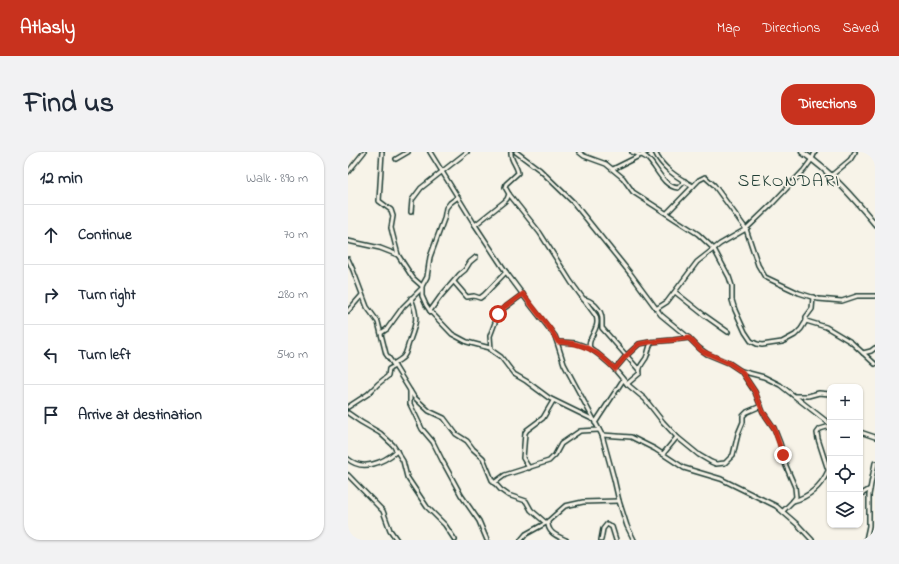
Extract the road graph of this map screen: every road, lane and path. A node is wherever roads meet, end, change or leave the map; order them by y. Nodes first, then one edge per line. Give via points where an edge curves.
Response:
1 (364, 152) edge
2 (382, 152) edge
3 (408, 152) edge
4 (430, 152) edge
5 (467, 152) edge
6 (511, 152) edge
7 (516, 152) edge
8 (579, 152) edge
9 (632, 152) edge
10 (647, 152) edge
11 (655, 152) edge
12 (802, 152) edge
13 (815, 152) edge
14 (855, 152) edge
15 (642, 154) junction
16 (396, 159) dead end
17 (812, 159) junction
18 (613, 169) junction
19 (348, 172) edge
20 (443, 172) junction
21 (832, 175) junction
22 (685, 181) junction
23 (693, 186) junction
24 (509, 194) junction
25 (458, 197) junction
26 (411, 212) dead end
27 (667, 213) junction
28 (875, 224) edge
29 (475, 225) junction
30 (746, 229) junction
31 (348, 241) edge
32 (714, 249) junction
33 (398, 256) junction
34 (476, 257) dead end
35 (348, 259) edge
36 (506, 272) junction
37 (454, 282) junction
38 (422, 288) junction
39 (675, 292) junction
40 (523, 294) junction
41 (362, 295) junction
42 (875, 296) edge
43 (813, 297) junction
44 (411, 298) junction
45 (583, 299) junction
46 (656, 309) junction
47 (348, 311) edge
48 (430, 311) junction
49 (806, 321) junction
50 (381, 332) junction
51 (728, 332) dead end
52 (689, 338) junction
53 (653, 341) junction
54 (558, 342) junction
55 (490, 348) junction
56 (590, 348) junction
57 (875, 348) edge
58 (863, 353) junction
59 (626, 356) junction
60 (875, 364) edge
61 (394, 365) junction
62 (615, 369) junction
63 (639, 370) junction
64 (741, 371) junction
65 (623, 380) junction
66 (627, 384) junction
67 (410, 391) junction
68 (827, 394) edge
69 (795, 396) junction
70 (553, 401) junction
71 (761, 406) junction
72 (348, 407) edge
73 (348, 413) edge
74 (594, 422) junction
75 (827, 423) edge
76 (827, 426) edge
77 (599, 430) junction
78 (863, 433) edge
79 (602, 436) junction
80 (875, 437) edge
81 (677, 438) junction
82 (397, 451) junction
83 (663, 454) junction
84 (348, 459) edge
85 (875, 463) edge
86 (529, 468) junction
87 (827, 468) edge
88 (827, 473) edge
89 (348, 475) edge
90 (494, 483) junction
91 (870, 489) junction
92 (863, 493) edge
93 (619, 501) junction
94 (793, 502) junction
95 (783, 511) junction
96 (547, 522) junction
97 (875, 535) edge
98 (397, 540) edge
99 (455, 540) edge
100 (487, 540) edge
101 (521, 540) edge
102 (566, 540) edge
103 (601, 540) edge
104 (616, 540) edge
105 (633, 540) edge
106 (812, 540) edge
107 (866, 540) edge
108 (870, 540) edge

1 - 19 street
2 - 33 street via 378,201 391,210 391,228
3 - 16 street
4 - 20 street
5 - 20 street
6 - 24 street via 518,173 506,184
7 - 46 street via 573,202
8 - 18 street
9 - 15 street
10 - 15 street
11 - 22 street via 662,165
12 - 17 street
13 - 17 street
14 - 21 street via 850,160
15 - 18 street
15 - 22 street via 662,178 675,188
17 - 21 street
17 - 30 street
18 - 27 street via 633,192
20 - 25 street
20 - 26 street via 424,185 415,195 411,203
21 - 28 street
22 - 23 street
23 - 27 street
23 - 30 street via 705,177 709,180
24 - 29 street via 504,202
24 - 45 street via 540,233
25 - 29 street
25 - 38 street via 446,208
27 - 32 street via 698,234
29 - 36 street
30 - 32 street
30 - 43 street via 758,265 765,277
31 - 33 street via 380,248
32 - 39 street via 697,262
32 - 49 street via 730,277 735,310 752,341 762,345 782,342 795,335
33 - 38 street
34 - 37 street
35 - 41 street
36 - 37 street via 480,298 465,296
36 - 40 street
37 - 48 street
38 - 44 street
38 - 48 street via 424,300
39 - 46 street via 667,302
39 - 51 street
40 - 54 street
40 - 55 street via 499,312 491,334
41 - 47 street
41 - 50 street
42 - 43 street via 857,296 837,302
43 - 49 street via 812,309
44 - 50 street via 387,329
44 - 61 street via 416,326 405,356
45 - 56 street via 597,320 589,342
45 - 59 street via 590,300 596,307 602,317 602,328
46 - 52 street
48 - 55 street via 458,338
49 - 58 street via 826,327 851,342
50 - 61 street via 386,354
52 - 53 street
52 - 64 street via 702,351
53 - 59 street via 639,344
53 - 63 street
54 - 56 street via 576,343
54 - 74 street via 564,364
55 - 70 street via 503,359 512,372
56 - 62 street
57 - 58 street
58 - 60 street
59 - 62 street
59 - 63 street
61 - 67 street
61 - 72 street via 389,369 388,376
62 - 65 street
63 - 66 street via 640,373
64 - 69 street via 771,380
64 - 71 street
65 - 66 street
65 - 74 street
66 - 81 street via 645,399
67 - 90 street via 425,408 446,420 456,434 467,441 481,456
67 - 100 street via 410,404 422,429 433,442
68 - 69 street
69 - 75 street
70 - 74 street
70 - 86 street via 543,418 525,433 523,458
71 - 81 street via 743,416 735,451 725,463 716,464 706,460
71 - 94 street via 780,443 794,487 796,497
73 - 82 street via 380,433
74 - 77 street
76 - 87 street via 817,433
77 - 79 street
77 - 86 street via 580,431 561,444 552,459
78 - 80 street
79 - 83 street via 631,438
79 - 93 street
81 - 83 street
82 - 84 street via 383,460 368,465 354,464
82 - 99 street via 407,477 427,507 445,525
83 - 95 street via 684,468 721,479
85 - 91 street
86 - 90 street via 505,475
88 - 94 street via 814,491
89 - 98 street via 383,511
90 - 96 street via 506,494 526,501 531,510
91 - 92 street
91 - 107 street
93 - 96 street via 573,504 562,508
93 - 105 street
94 - 95 street
95 - 106 street
96 - 101 street via 526,534
96 - 102 street via 552,533
97 - 108 street
103 - 104 street via 607,524 612,527

